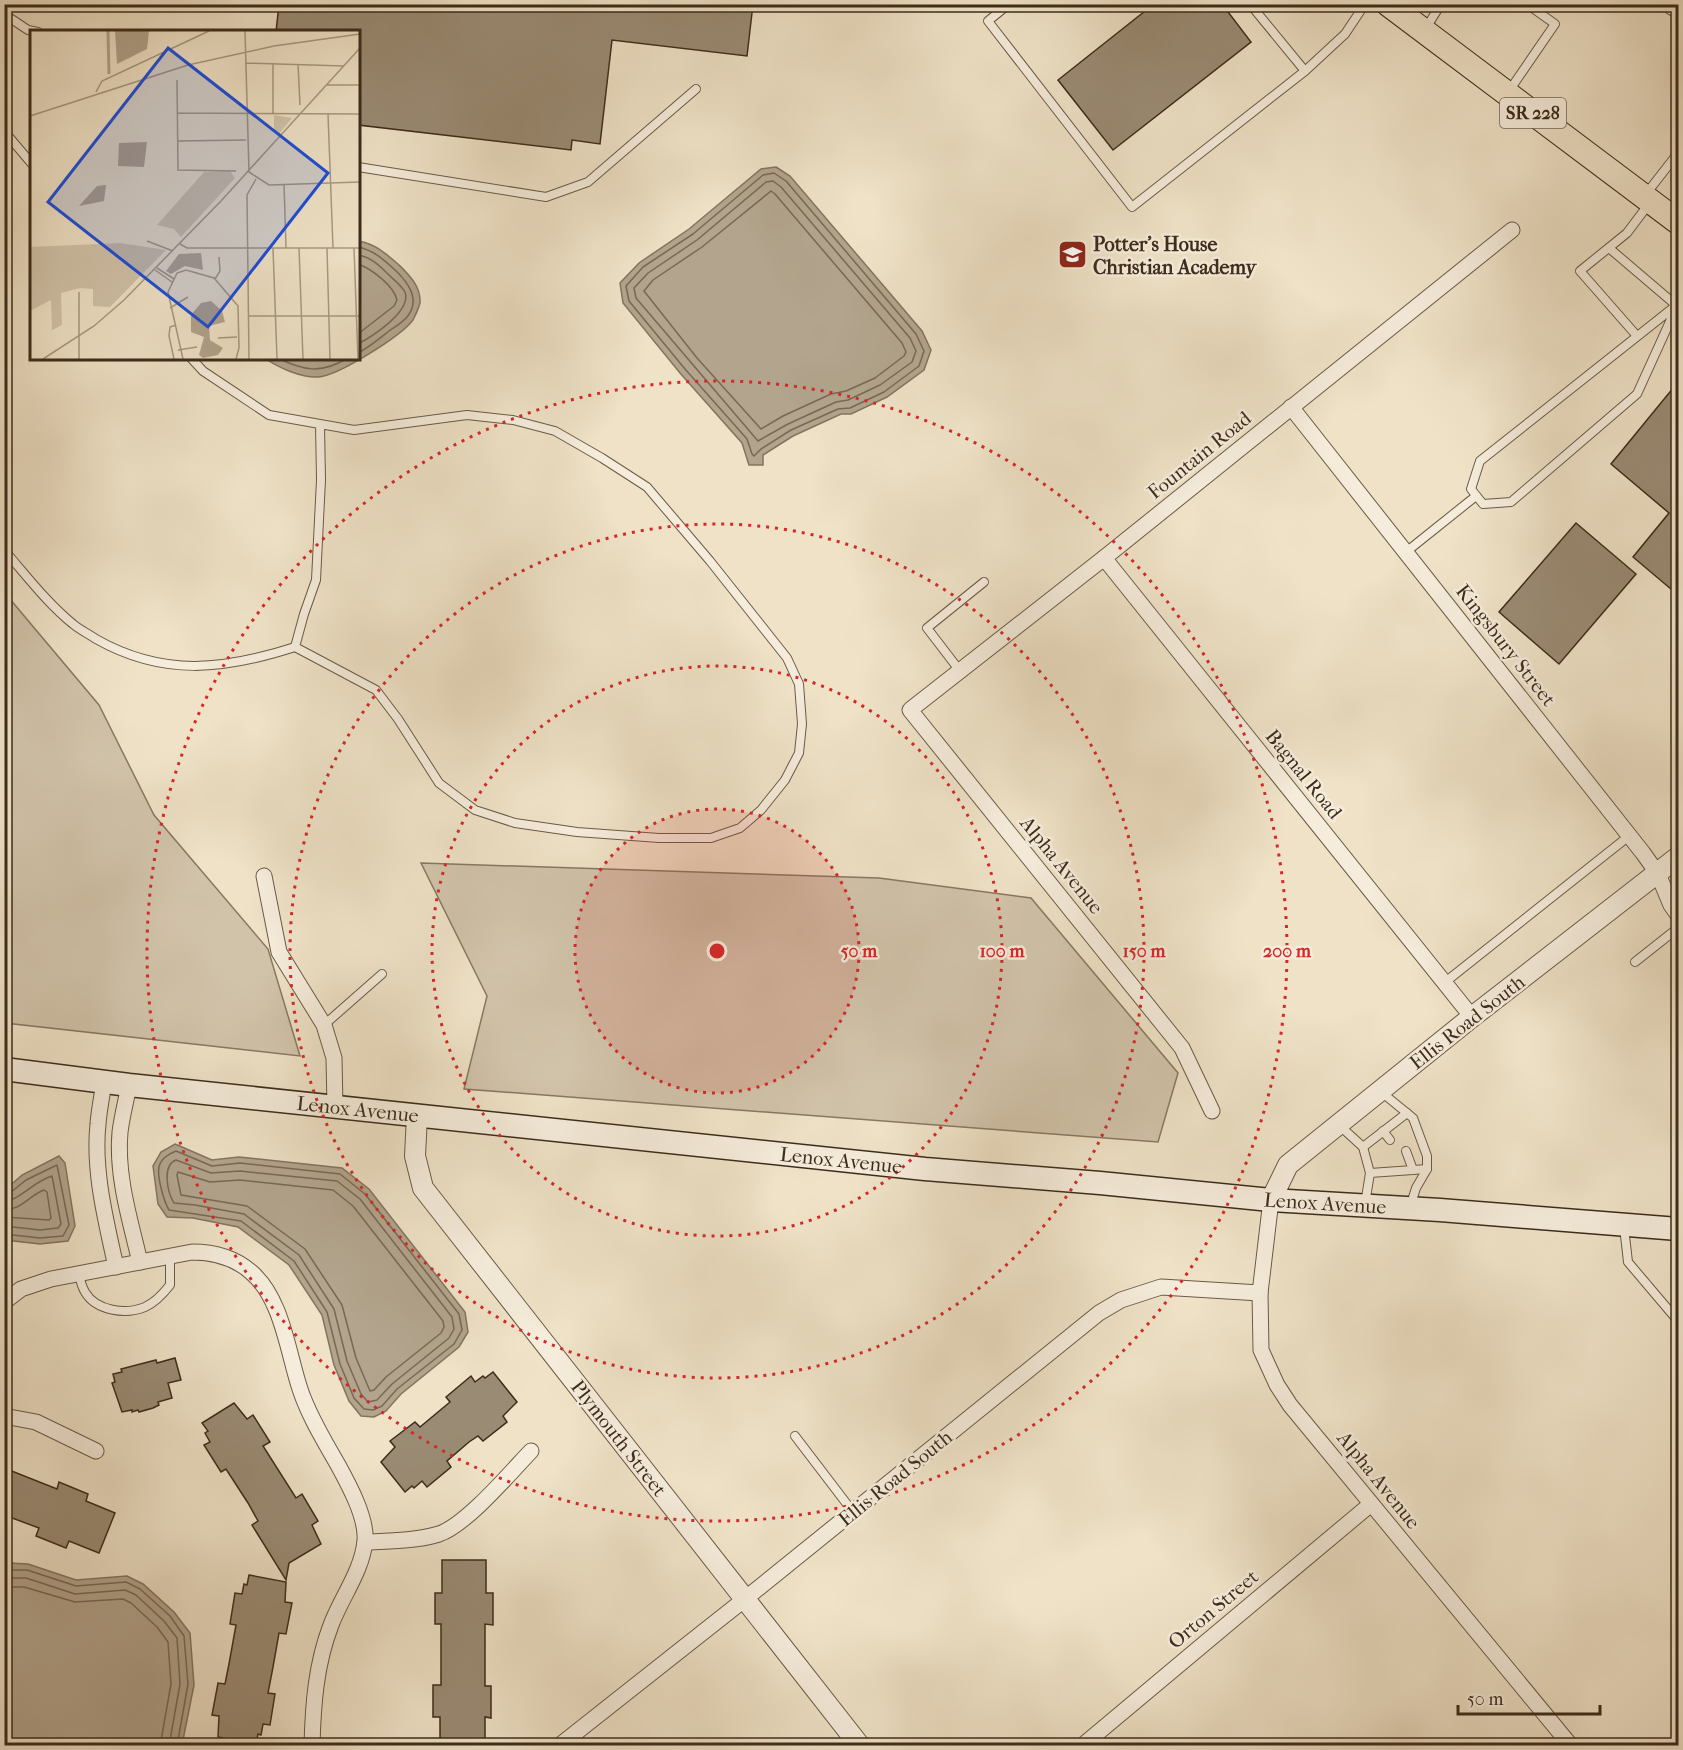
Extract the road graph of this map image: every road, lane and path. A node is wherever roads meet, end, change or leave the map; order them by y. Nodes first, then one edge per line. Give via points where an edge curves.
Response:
1 (1009, 4) edge
2 (1250, 4) edge
3 (1365, 4) edge
4 (1388, 4) edge
5 (1441, 4) edge
6 (1527, 4) edge
7 (1672, 4) edge
8 (1678, 8) edge
9 (4, 14) edge
10 (30, 30) edge
11 (1424, 32) junction
12 (1305, 71) junction
13 (696, 89) dead end
14 (1508, 94) junction
15 (4, 131) edge
16 (1678, 153) edge
17 (30, 162) edge
18 (360, 167) edge
19 (1647, 199) junction
20 (1678, 222) edge
21 (1512, 230) dead end
22 (1609, 248) junction
23 (1678, 305) edge
24 (1637, 336) junction
25 (193, 360) edge
26 (1291, 407) junction
27 (320, 424) junction
28 (1476, 496) junction
29 (4, 550) edge
30 (1406, 552) junction
31 (1104, 558) junction
32 (984, 582) dead end
33 (295, 647) junction
34 (960, 670) junction
35 (910, 710) joint
36 (1629, 836) junction
37 (1678, 857) edge
38 (1658, 874) junction
39 (264, 876) dead end
40 (1678, 915) edge
41 (1678, 928) edge
42 (1635, 962) dead end
43 (382, 974) dead end
44 (1444, 983) junction
45 (1472, 1017) junction
46 (324, 1024) junction
47 (4, 1069) edge
48 (104, 1082) junction
49 (129, 1085) junction
50 (1380, 1091) junction
51 (334, 1107) junction
52 (1212, 1111) dead end
53 (1407, 1113) junction
54 (417, 1116) junction
55 (1338, 1125) junction
56 (1383, 1131) junction
57 (1390, 1140) dead end
58 (1363, 1147) junction
59 (1406, 1151) dead end
60 (1427, 1169) junction
61 (1413, 1170) junction
62 (1370, 1173) junction
63 (1271, 1200) junction
64 (1365, 1206) junction
65 (1409, 1209) junction
66 (1624, 1225) junction
67 (1678, 1229) edge
68 (170, 1256) junction
69 (140, 1262) junction
70 (116, 1267) junction
71 (79, 1274) junction
72 (1260, 1293) junction
73 (4, 1302) edge
74 (1678, 1321) edge
75 (4, 1416) edge
76 (795, 1436) dead end
77 (96, 1451) dead end
78 (531, 1451) dead end
79 (1371, 1504) junction
80 (853, 1512) junction
81 (365, 1542) junction
82 (745, 1599) junction
83 (312, 1746) edge
84 (559, 1746) edge
85 (860, 1746) edge
86 (1082, 1746) edge
87 (1571, 1746) edge

1 - 12 lane via 988,21 1132,207
2 - 12 lane
3 - 12 lane via 1345,34
4 - 11 main road, SR 228
5 - 11 lane
6 - 14 lane via 1556,24
7 - 8 street
9 - 10 lane
11 - 14 main road, SR 228
13 - 18 lane via 588,182 546,197
14 - 19 main road, SR 228
15 - 17 lane
16 - 19 lane
19 - 20 main road, SR 228
19 - 22 lane via 1628,233
21 - 26 street, Fountain Road
22 - 23 lane
22 - 24 lane via 1580,271
23 - 24 lane
23 - 28 lane via 1636,394 1511,502 1483,504
24 - 28 lane via 1480,461 1471,489
25 - 27 lane via 269,415
26 - 30 street, Kingsbury Street
26 - 31 street, Fountain Road
27 - 33 lane via 316,580
27 - 33 lane via 354,430 467,415 513,420 555,431 647,487 787,658 799,684 802,724 798,753 785,780 760,810 740,828 711,838 577,832 515,823 475,810 439,783 376,690
28 - 30 lane
29 - 33 lane via 74,625 116,650 164,665 202,667 257,660
30 - 36 street, Kingsbury Street
31 - 34 street, Fountain Road
31 - 44 street, Bagnal Road
32 - 34 lane via 927,628
34 - 35 street, Fountain Road
35 - 52 street, Alpha Avenue via 1182,1048
36 - 38 street, Kingsbury Street
36 - 44 lane
37 - 38 street, Ellis Road South
38 - 40 street, Kingsbury Street
38 - 45 street, Ellis Road South
39 - 46 street via 279,952
41 - 42 lane
43 - 46 lane
44 - 45 street, Bagnal Road
45 - 50 street, Ellis Road South
46 - 51 street via 334,1058
47 - 48 main road, Lenox Avenue
48 - 49 main road, Lenox Avenue
48 - 70 street via 98,1153 103,1210
49 - 51 main road, Lenox Avenue
49 - 69 street via 120,1132 120,1161
50 - 53 lane
50 - 55 street, Ellis Road South
51 - 54 main road, Lenox Avenue
53 - 56 lane
53 - 60 lane via 1413,1118 1427,1156
54 - 63 main road, Lenox Avenue via 903,1167
54 - 82 street, Plymouth Street via 415,1156 423,1188
55 - 58 lane
55 - 63 street, Ellis Road South via 1288,1165
56 - 57 lane
56 - 58 lane
58 - 62 lane
59 - 61 lane
60 - 61 lane
60 - 65 lane
61 - 62 lane
62 - 64 lane
63 - 64 main road, Lenox Avenue
63 - 72 street, Alpha Avenue
64 - 65 main road, Lenox Avenue
65 - 66 main road, Lenox Avenue
66 - 67 main road, Lenox Avenue
66 - 74 lane via 1628,1262
68 - 69 street
68 - 71 lane via 170,1285 145,1307 125,1312 101,1307 85,1293
68 - 81 street via 202,1252 229,1258 252,1272 269,1294 301,1393 351,1488 365,1528
69 - 70 street
70 - 71 street
71 - 73 street via 21,1289
72 - 79 street, Alpha Avenue via 1261,1350 1277,1385
72 - 80 street, Ellis Road South via 1161,1287 1121,1299
75 - 77 street via 36,1422
76 - 80 lane
78 - 81 street via 471,1513 441,1533
79 - 86 street, Orton Street
79 - 87 street, Alpha Avenue
80 - 82 street, Ellis Road South
81 - 83 street via 319,1660
82 - 84 street, Ellis Road South
82 - 85 street, Plymouth Street

